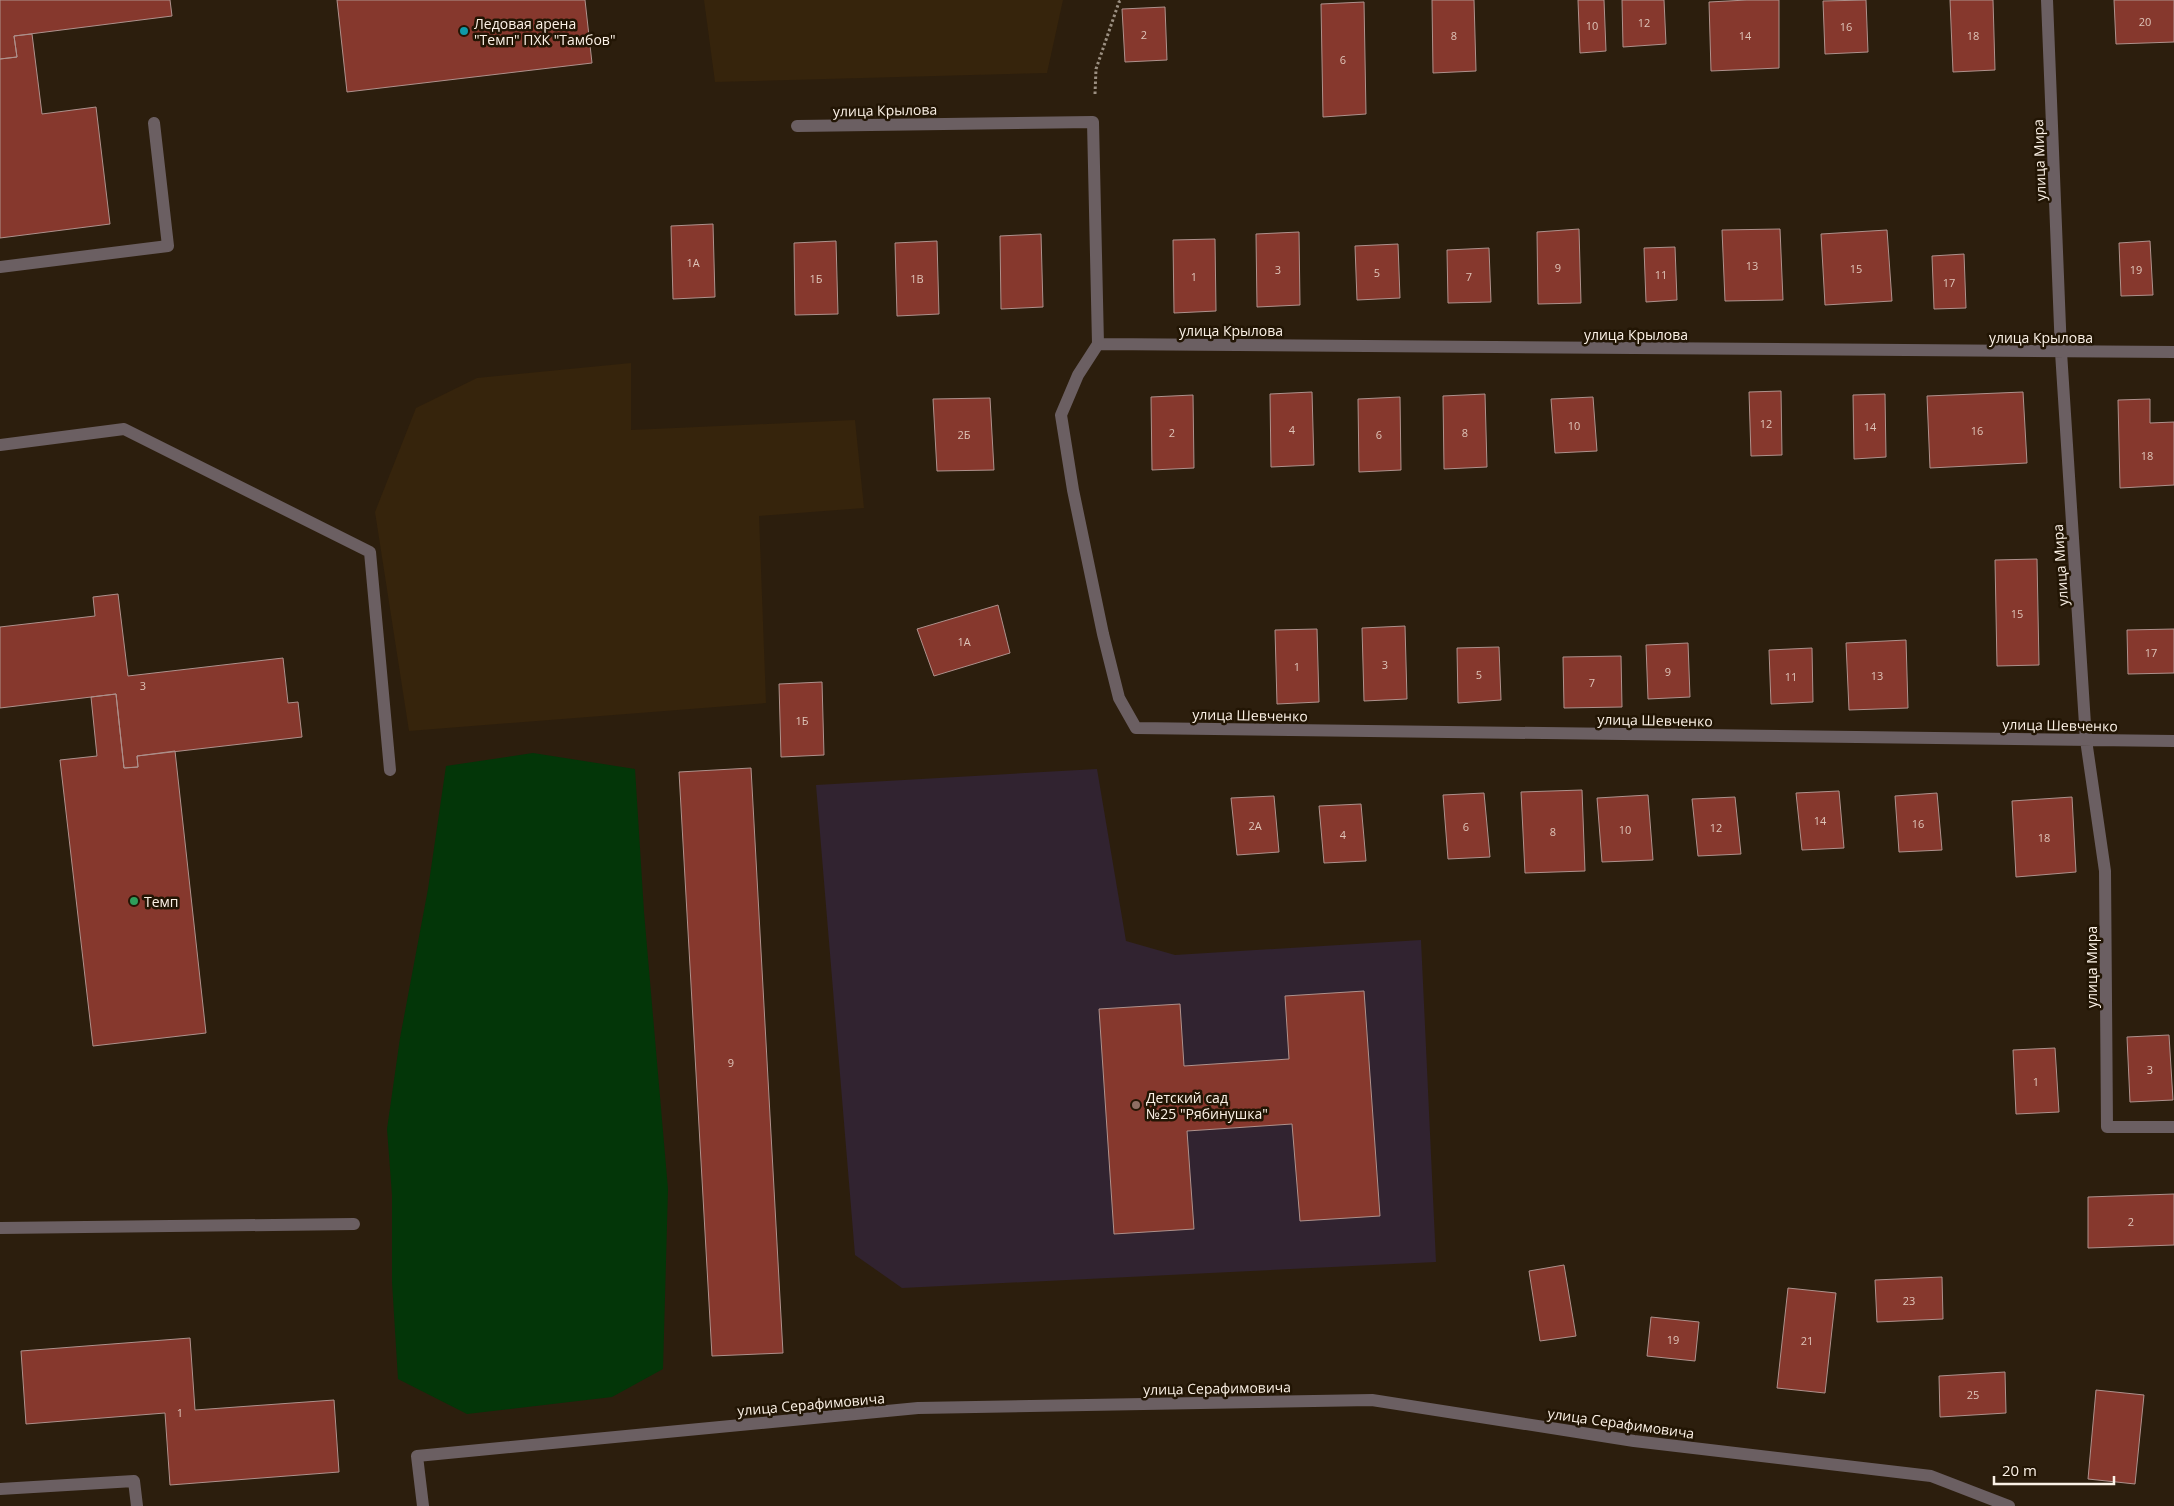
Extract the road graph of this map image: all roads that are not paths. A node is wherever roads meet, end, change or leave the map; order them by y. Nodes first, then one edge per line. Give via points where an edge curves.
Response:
1 (2047, 0) edge
2 (154, 123) dead end
3 (797, 126) dead end
4 (0, 266) edge
5 (1098, 344) junction
6 (2061, 352) junction
7 (2174, 352) edge
8 (0, 445) edge
9 (2086, 740) junction
10 (2174, 741) edge
11 (390, 770) dead end
12 (2174, 1127) edge
13 (354, 1224) dead end
14 (0, 1228) edge
15 (0, 1489) edge
16 (137, 1506) edge
17 (424, 1506) edge
18 (2009, 1506) edge

1 - 6 street, улица Мира
2 - 4 street via 168,246
3 - 5 street, улица Крылова via 1093,122
5 - 6 street, улица Крылова
5 - 9 street, улица Шевченко via 1078,375 1061,415 1103,634 1119,698 1136,728
6 - 7 street, улица Крылова
6 - 9 street, улица Мира
8 - 11 street via 124,429 370,552
9 - 10 street, улица Шевченко
9 - 12 street, улица Мира via 2105,871 2107,1127
13 - 14 street
15 - 16 street via 134,1481
17 - 18 street, улица Серафимовича via 417,1456 918,1408 1372,1400 1634,1441 1931,1476

